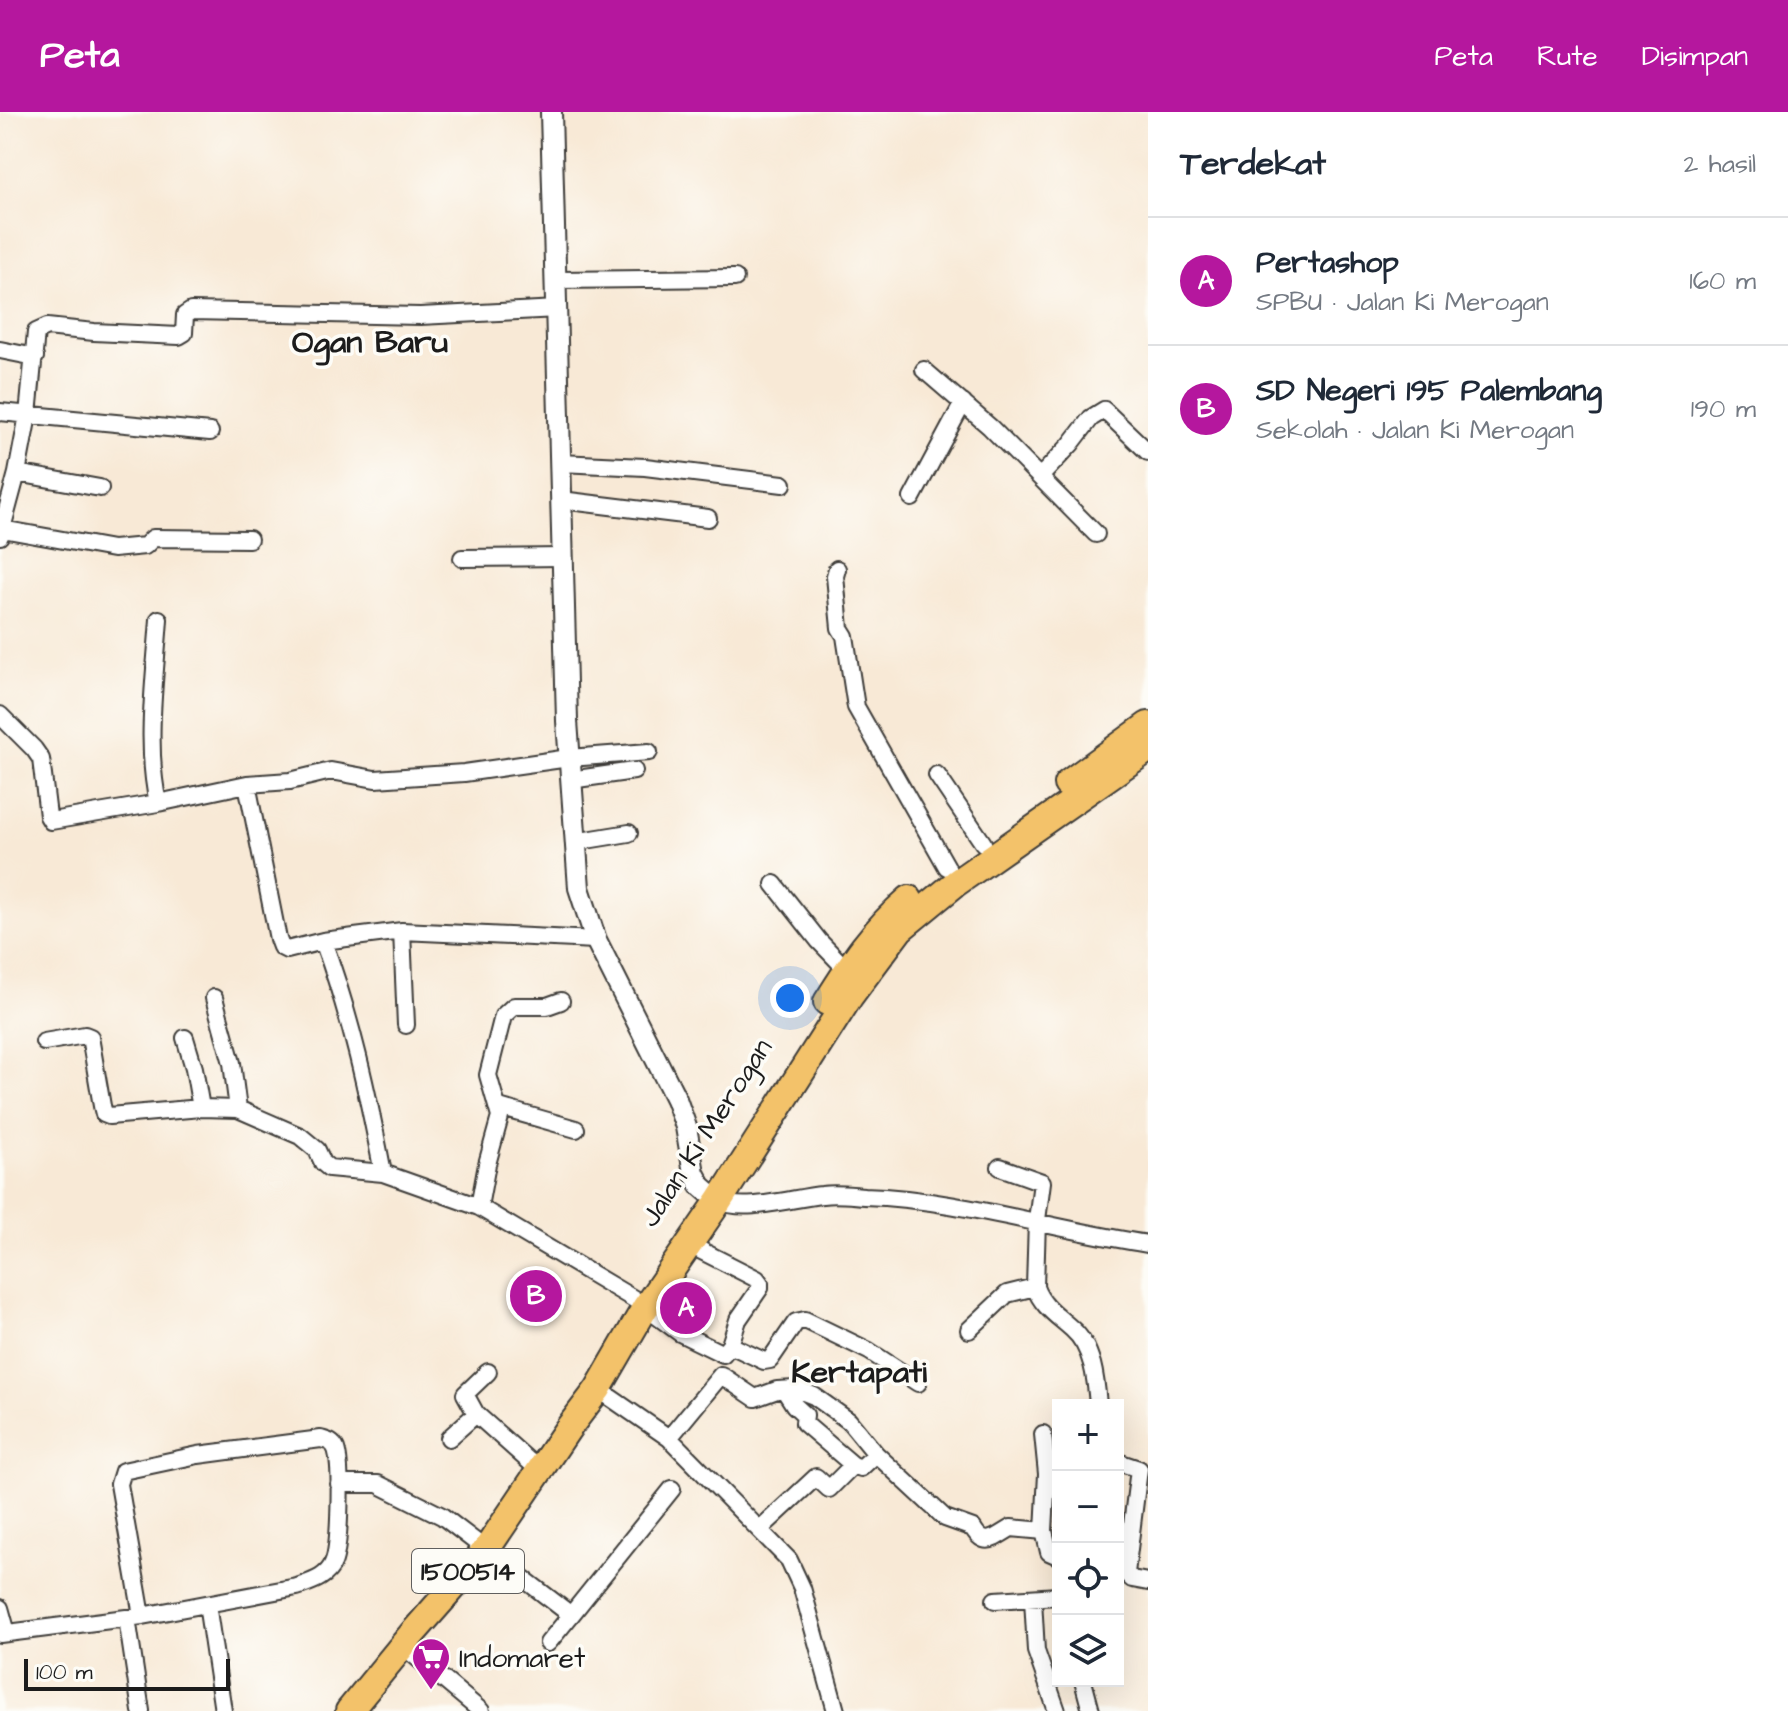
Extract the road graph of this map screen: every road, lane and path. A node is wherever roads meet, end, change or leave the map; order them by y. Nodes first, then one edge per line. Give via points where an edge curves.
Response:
1 (551, 112) edge
2 (735, 278) dead end
3 (557, 280) junction
4 (558, 309) junction
5 (0, 350) edge
6 (35, 357) junction
7 (924, 370) dead end
8 (963, 403) junction
9 (0, 412) edge
10 (28, 415) junction
11 (210, 432) dead end
12 (1148, 452) edge
13 (560, 463) junction
14 (17, 473) junction
15 (1040, 477) junction
16 (783, 484) dead end
17 (100, 488) dead end
18 (912, 498) dead end
19 (4, 505) edge
20 (561, 509) junction
21 (708, 518) dead end
22 (1, 532) edge
23 (1096, 534) dead end
24 (249, 539) dead end
25 (562, 554) junction
26 (462, 558) dead end
27 (837, 569) dead end
28 (159, 619) dead end
29 (0, 715) edge
30 (1148, 725) edge
31 (1148, 749) edge
32 (649, 752) dead end
33 (569, 758) junction
34 (634, 771) dead end
35 (937, 775) dead end
36 (570, 780) junction
37 (247, 784) junction
38 (158, 803) junction
39 (629, 833) dead end
40 (574, 842) junction
41 (983, 843) junction
42 (947, 867) junction
43 (774, 884) dead end
44 (402, 931) junction
45 (596, 940) junction
46 (323, 941) junction
47 (847, 970) junction
48 (214, 998) dead end
49 (561, 1001) dead end
50 (406, 1025) dead end
51 (185, 1038) dead end
52 (44, 1042) dead end
53 (499, 1107) junction
54 (201, 1108) junction
55 (238, 1109) junction
56 (576, 1129) dead end
57 (1000, 1167) dead end
58 (383, 1173) junction
59 (713, 1196) junction
60 (479, 1207) junction
61 (1037, 1220) junction
62 (683, 1244) junction
63 (1148, 1244) edge
64 (1035, 1287) junction
65 (640, 1304) junction
66 (969, 1330) dead end
67 (730, 1345) junction
68 (488, 1372) dead end
69 (918, 1383) dead end
70 (598, 1389) junction
71 (785, 1391) junction
72 (1098, 1399) edge
73 (476, 1414) junction
74 (573, 1421) junction
75 (1043, 1434) dead end
76 (449, 1438) dead end
77 (669, 1438) junction
78 (876, 1454) junction
79 (1124, 1463) edge
80 (853, 1465) junction
81 (540, 1471) junction
82 (339, 1484) junction
83 (672, 1489) dead end
84 (760, 1529) junction
85 (1044, 1531) junction
86 (486, 1550) junction
87 (1052, 1553) edge
88 (1148, 1582) edge
89 (1052, 1597) edge
90 (1033, 1599) junction
91 (995, 1600) dead end
92 (207, 1604) junction
93 (0, 1608) edge
94 (571, 1615) junction
95 (134, 1617) junction
96 (4, 1634) edge
97 (548, 1643) dead end
98 (402, 1645) junction
99 (1085, 1687) edge
100 (141, 1711) edge
101 (223, 1711) edge
102 (349, 1711) edge
103 (481, 1711) edge
104 (836, 1711) edge
105 (1057, 1711) edge
106 (1091, 1711) edge

1 - 3 street
2 - 3 street
3 - 4 street
4 - 6 street via 420,316 191,311 179,336 47,327 36,332
4 - 13 street
5 - 6 street
6 - 10 street
7 - 8 street
8 - 15 street
8 - 18 street
9 - 10 street
10 - 11 street
10 - 14 street
12 - 15 street via 1104,410
13 - 16 street
13 - 20 street
14 - 17 street
14 - 19 street
15 - 23 street
19 - 22 street
20 - 21 street
20 - 25 street
22 - 24 street via 113,549 145,546 153,538
25 - 26 street
25 - 33 street
27 - 42 street via 840,628 856,707
28 - 38 street via 153,720
29 - 38 street via 41,759 51,821
30 - 41 highway, Jalan Ki Merogan / 1500514
31 - 59 highway, Jalan Ki Merogan / 1500514 via 956,883 900,929
32 - 33 street
33 - 36 street
33 - 37 street via 464,773 375,779 331,771
34 - 36 street
35 - 41 street
36 - 40 street
37 - 38 street
37 - 46 street via 281,947
39 - 40 street
40 - 45 street via 579,888
41 - 42 highway, Jalan Ki Merogan / 1500514
42 - 47 highway, Jalan Ki Merogan / 1500514 via 882,923
43 - 47 street
44 - 45 street
44 - 46 street
44 - 50 street
45 - 59 street via 676,1099 694,1173
46 - 58 street via 362,1064
47 - 59 highway, Jalan Ki Merogan / 1500514
48 - 55 street
49 - 53 street via 514,1006 503,1016 488,1075
51 - 54 street
52 - 54 street via 90,1037 104,1114
53 - 56 street
53 - 60 street
54 - 55 street
55 - 58 street via 300,1136 329,1168
57 - 61 street via 1042,1182
58 - 60 street
59 - 61 street via 741,1206 825,1194 884,1196
59 - 62 highway, Jalan Ki Merogan / 1500514
60 - 65 street
61 - 63 street
61 - 64 street
62 - 65 highway, Jalan Ki Merogan / 1500514
62 - 67 street via 760,1283
64 - 66 street via 1007,1294
64 - 72 street via 1089,1354
65 - 67 street via 680,1333 723,1354
65 - 70 highway, Jalan Ki Merogan / 1500514
65 - 74 highway, Jalan Ki Merogan / 1500514 via 584,1385
67 - 69 street via 770,1360 796,1322 805,1320 869,1351
68 - 73 street via 465,1392
70 - 74 highway, Jalan Ki Merogan / 1500514
70 - 77 street
71 - 77 street via 771,1390 755,1398 720,1376
71 - 78 street via 802,1390 831,1406
71 - 80 street via 805,1415 804,1423
73 - 76 street
73 - 81 street
74 - 81 highway, Jalan Ki Merogan / 1500514
75 - 85 street
77 - 84 street
78 - 80 street via 861,1468
78 - 85 street via 945,1518 973,1528 980,1539 996,1538 1011,1528
79 - 88 street via 1135,1466 1139,1474 1126,1573
80 - 84 street via 829,1489 816,1477
81 - 86 highway, Jalan Ki Merogan / 1500514
82 - 86 street via 387,1487 442,1516
82 - 92 street via 336,1550 325,1573 297,1587
82 - 95 street via 335,1447 321,1439 123,1471 119,1484
83 - 94 street
84 - 104 street via 789,1560 802,1588
85 - 87 street
86 - 94 street
86 - 98 highway, Jalan Ki Merogan / 1500514
89 - 90 street
90 - 91 street
90 - 105 street via 1036,1651
92 - 95 street
92 - 101 street
93 - 96 street
94 - 97 street
95 - 96 street
95 - 100 street
98 - 102 highway, Jalan Ki Merogan / 1500514
98 - 103 street
99 - 106 street

